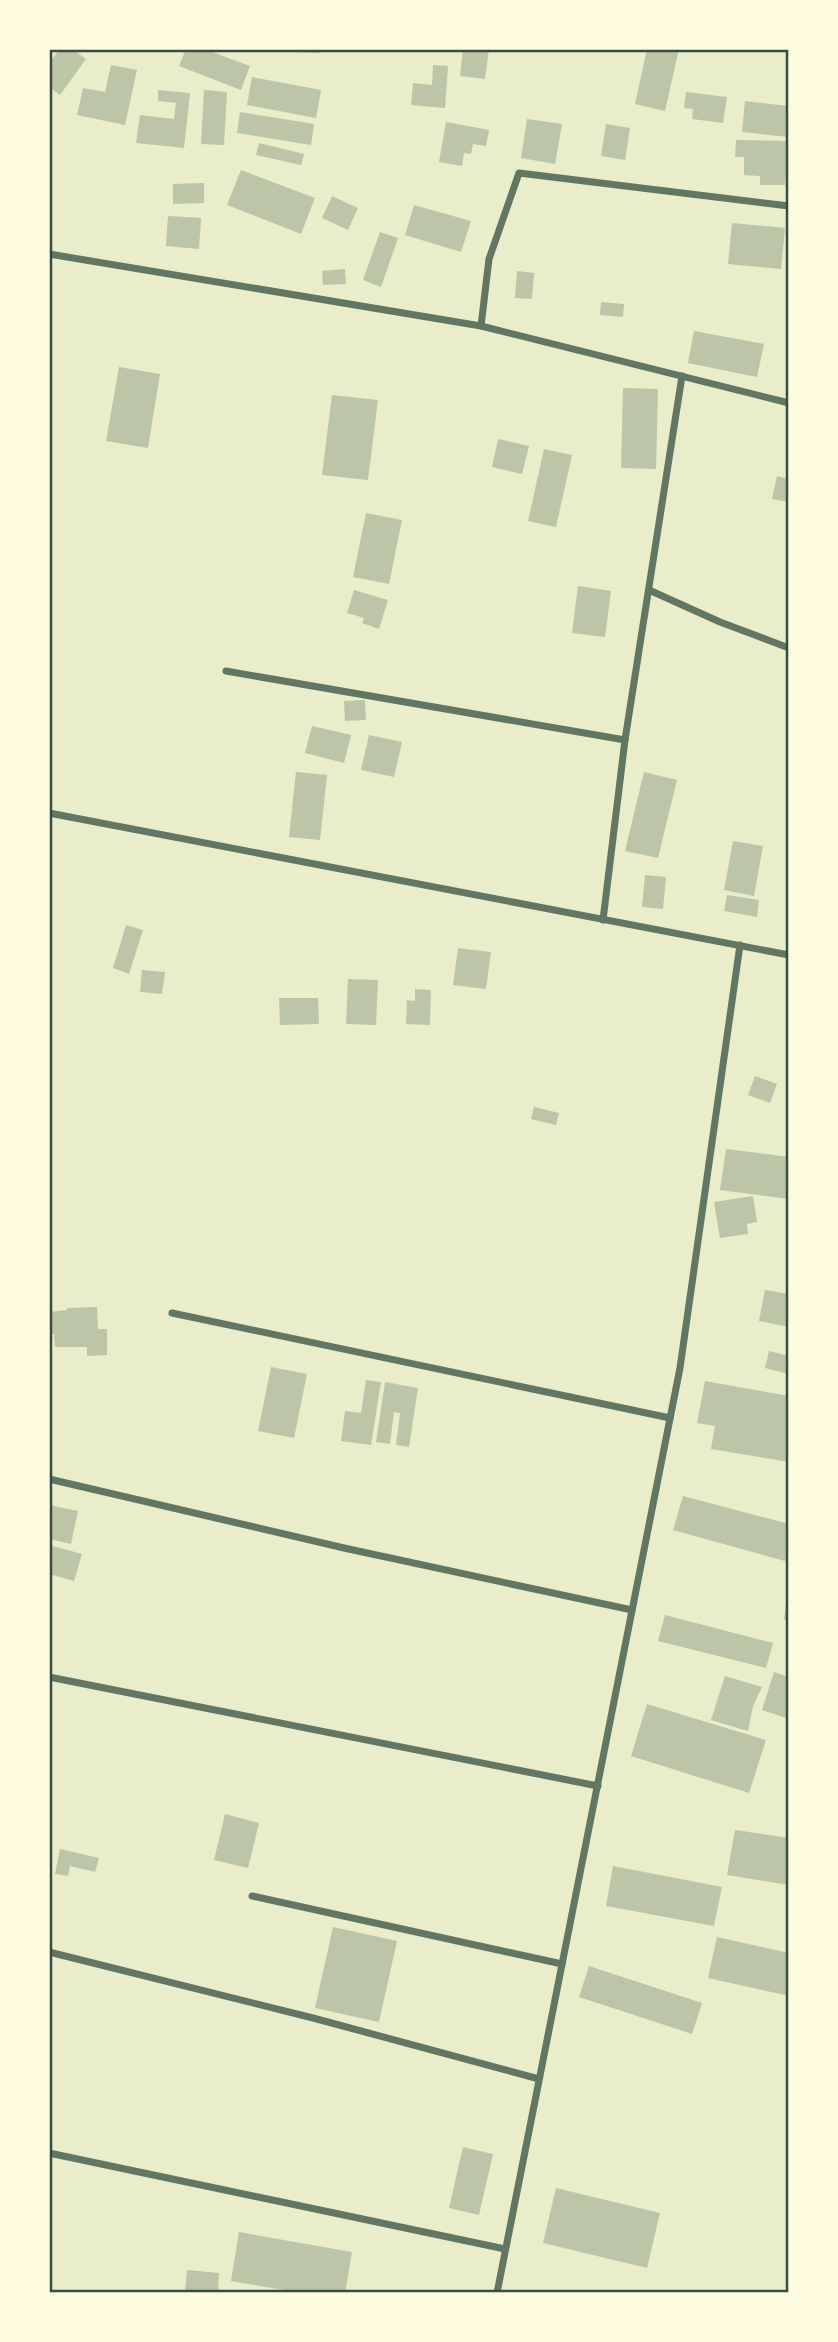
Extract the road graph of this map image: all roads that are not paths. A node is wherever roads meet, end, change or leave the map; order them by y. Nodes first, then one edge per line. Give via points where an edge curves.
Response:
1 (789, 206) edge
2 (49, 254) edge
3 (481, 326) junction
4 (682, 376) junction
5 (789, 402) edge
6 (649, 590) junction
7 (789, 648) edge
8 (226, 671) dead end
9 (625, 740) junction
10 (49, 813) edge
11 (603, 920) junction
12 (740, 945) junction
13 (789, 955) edge
14 (172, 1313) dead end
15 (670, 1418) junction
16 (49, 1479) edge
17 (632, 1610) junction
18 (49, 1677) edge
19 (598, 1786) junction
20 (252, 1896) dead end
21 (49, 1952) edge
22 (562, 1964) junction
23 (540, 2079) junction
24 (49, 2153) edge
25 (505, 2249) junction
26 (496, 2293) edge

1 - 3 street via 519,173 489,259
2 - 3 street
3 - 4 street
4 - 5 street
4 - 6 street
6 - 7 street
6 - 9 street
8 - 9 street
9 - 11 street
10 - 11 street
11 - 12 street
12 - 13 street
12 - 15 street
14 - 15 street
15 - 17 street
16 - 17 street
17 - 19 street
18 - 19 street
19 - 22 street
20 - 22 street
21 - 23 street
22 - 23 street
23 - 25 street
24 - 25 street
25 - 26 street

